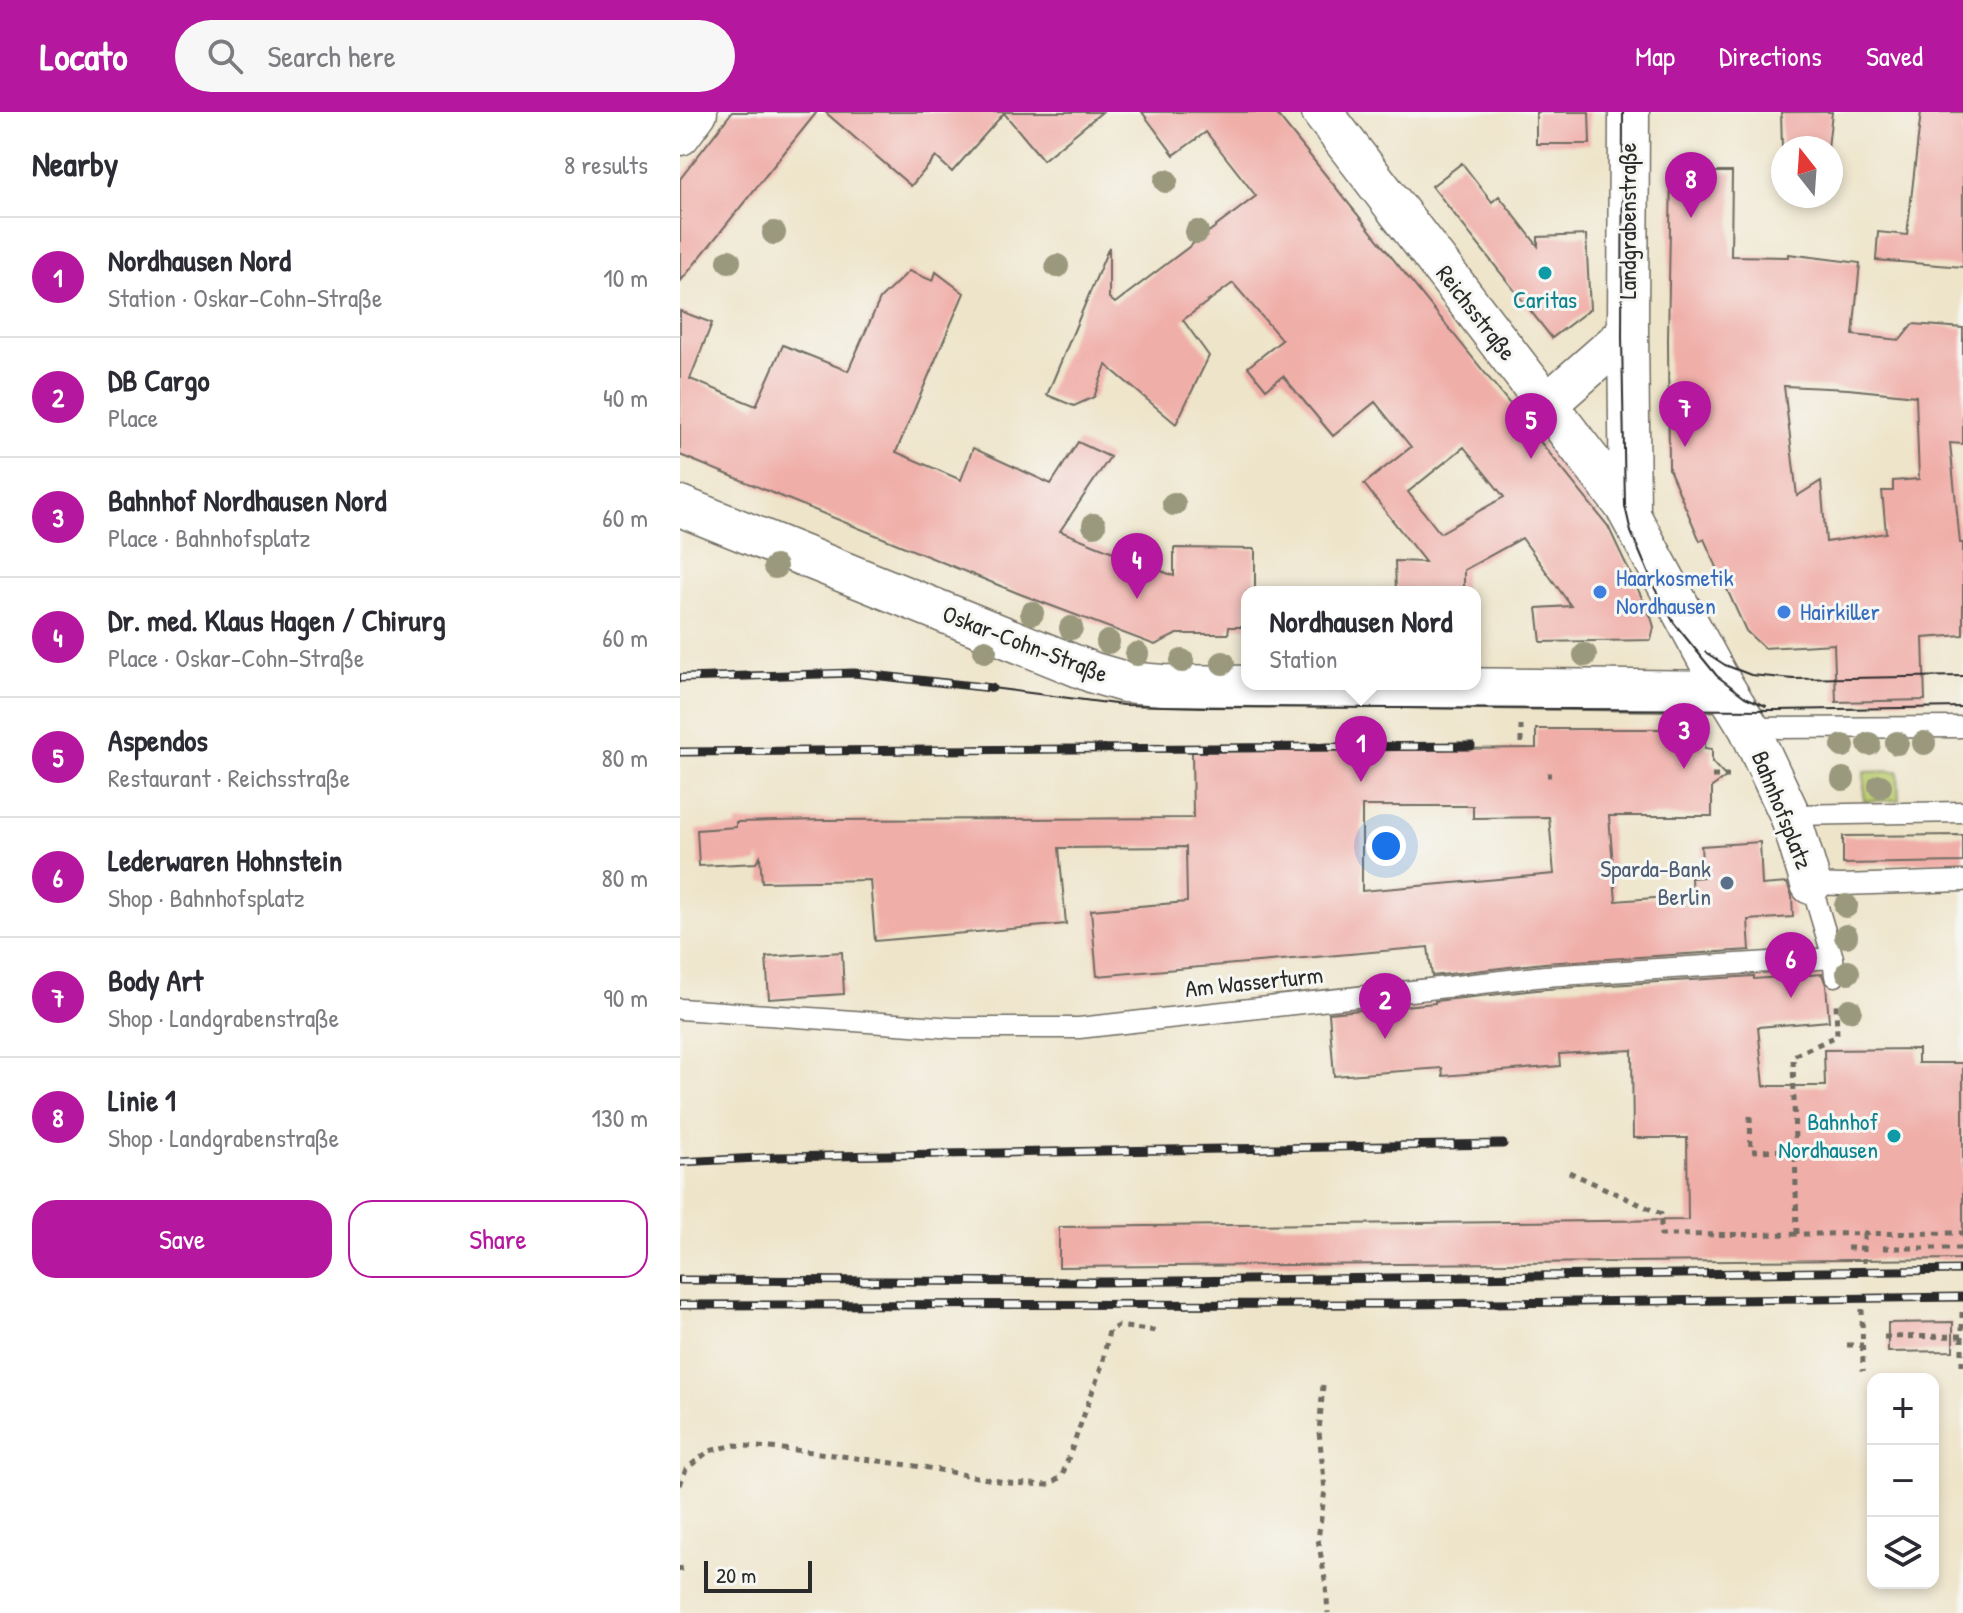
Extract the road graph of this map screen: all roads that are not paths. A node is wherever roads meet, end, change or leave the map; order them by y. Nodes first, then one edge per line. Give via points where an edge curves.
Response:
1 (697, 112) edge
2 (1322, 112) edge
3 (1629, 112) edge
4 (680, 135) edge
5 (1628, 329) junction
6 (1547, 404) junction
7 (680, 506) edge
8 (1630, 515) junction
9 (1241, 686) edge
10 (1481, 688) edge
11 (1726, 691) junction
12 (1963, 727) edge
13 (1749, 728) junction
14 (1963, 812) edge
15 (1790, 815) junction
16 (1963, 881) edge
17 (1811, 884) junction
18 (680, 1009) edge

1 - 4 street
2 - 6 street, Reichsstraße
3 - 5 street, Landgrabenstraße
5 - 6 street, Landgrabenstraße
5 - 8 street, Landgrabenstraße
6 - 8 street, Reichsstraße
7 - 9 street, Oskar-Cohn-Straße via 1094,673 1125,682
8 - 11 street, Bahnhofsplatz
10 - 11 street, Oskar-Cohn-Straße
11 - 13 street, Bahnhofsplatz
12 - 13 lane, Bahnhofsplatz
13 - 15 street, Bahnhofsplatz
14 - 15 lane
15 - 17 street, Bahnhofsplatz
16 - 17 lane, Bahnhofsplatz
17 - 18 lane, Am Wasserturm via 1834,967 1545,976 1079,1028 954,1028

